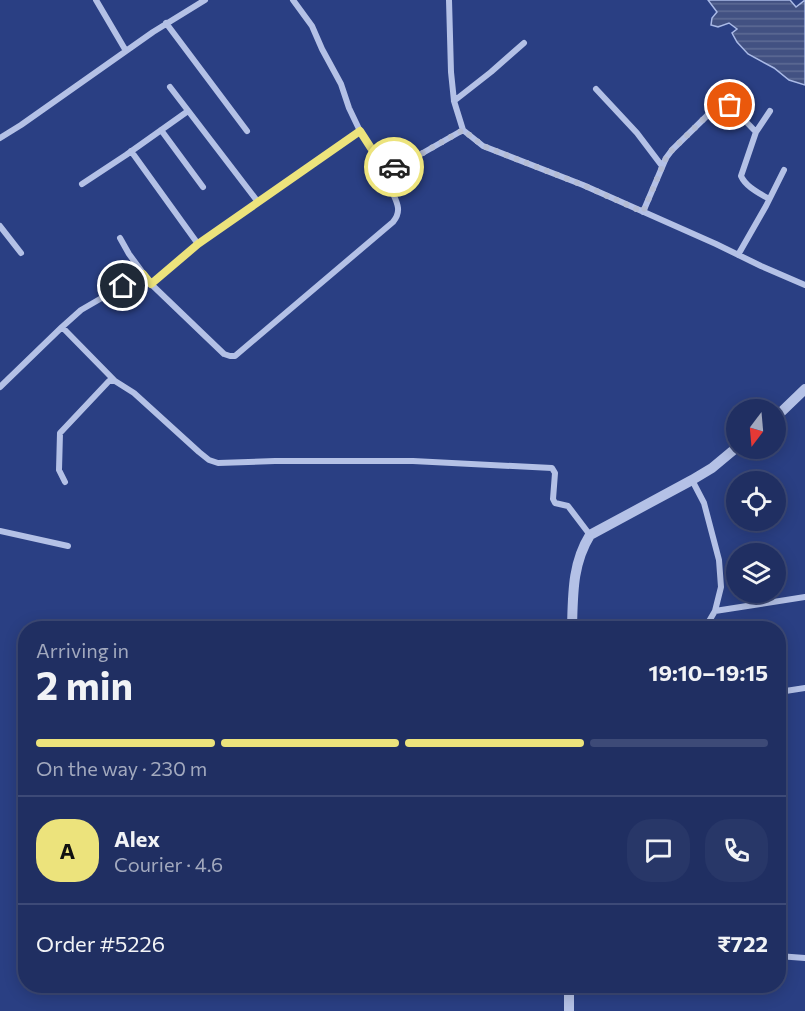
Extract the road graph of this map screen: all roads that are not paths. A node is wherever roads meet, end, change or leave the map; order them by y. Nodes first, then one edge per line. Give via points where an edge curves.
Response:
1 (96, 0) edge
2 (205, 0) edge
3 (294, 0) edge
4 (450, 1) edge
5 (166, 23) junction
6 (524, 43) dead end
7 (126, 51) junction
8 (170, 87) dead end
9 (596, 89) dead end
10 (454, 101) junction
11 (188, 111) junction
12 (770, 111) dead end
13 (161, 130) junction
14 (463, 130) junction
15 (247, 131) dead end
16 (360, 131) junction
17 (756, 132) junction
18 (0, 138) edge
19 (131, 151) junction
20 (662, 166) junction
21 (387, 169) junction
22 (784, 170) dead end
23 (82, 184) dead end
24 (203, 187) dead end
25 (769, 199) junction
26 (258, 202) junction
27 (643, 212) junction
28 (0, 226) edge
29 (120, 238) dead end
30 (198, 244) junction
31 (21, 253) dead end
32 (738, 255) junction
33 (143, 274) junction
34 (151, 284) junction
35 (805, 285) edge
36 (62, 327) junction
37 (116, 381) junction
38 (2, 382) edge
39 (805, 389) edge
40 (786, 407) edge
41 (726, 456) edge
42 (692, 480) junction
43 (65, 482) dead end
44 (0, 531) edge
45 (590, 535) junction
46 (68, 546) dead end
47 (805, 597) edge
48 (715, 611) junction
49 (572, 621) edge
50 (709, 621) edge
51 (805, 688) edge
52 (786, 691) edge
53 (786, 957) edge
54 (805, 958) edge
55 (569, 993) edge
56 (569, 1011) edge

1 - 7 street
2 - 5 street
3 - 16 street via 312,26
4 - 10 street
5 - 7 street
5 - 15 street
6 - 10 street
7 - 18 street
8 - 11 street
9 - 20 street
10 - 14 street
11 - 13 street
11 - 26 street
12 - 17 street
13 - 19 street
13 - 24 street
14 - 21 street via 400,166
14 - 27 street via 483,146
16 - 21 street
16 - 26 street
17 - 20 street via 730,105 720,103 672,150
17 - 25 street via 741,176 743,182
19 - 23 street
19 - 30 street
20 - 27 street
21 - 34 street via 399,211 393,222 235,356 224,354
22 - 25 street
25 - 32 street
26 - 30 street
27 - 32 street
28 - 31 street
29 - 33 street
30 - 34 street
32 - 35 street
33 - 34 street
33 - 36 street via 81,310
36 - 37 street
36 - 38 street
37 - 43 street via 109,381 60,433 59,470
37 - 45 street via 199,452 218,463 413,461 552,468 555,503 568,506
39 - 40 street
41 - 42 street
42 - 45 street
42 - 48 street via 704,503 719,560 721,587
44 - 46 street
45 - 49 street via 575,571
47 - 48 street
48 - 50 street
51 - 52 street
53 - 54 street
55 - 56 street

